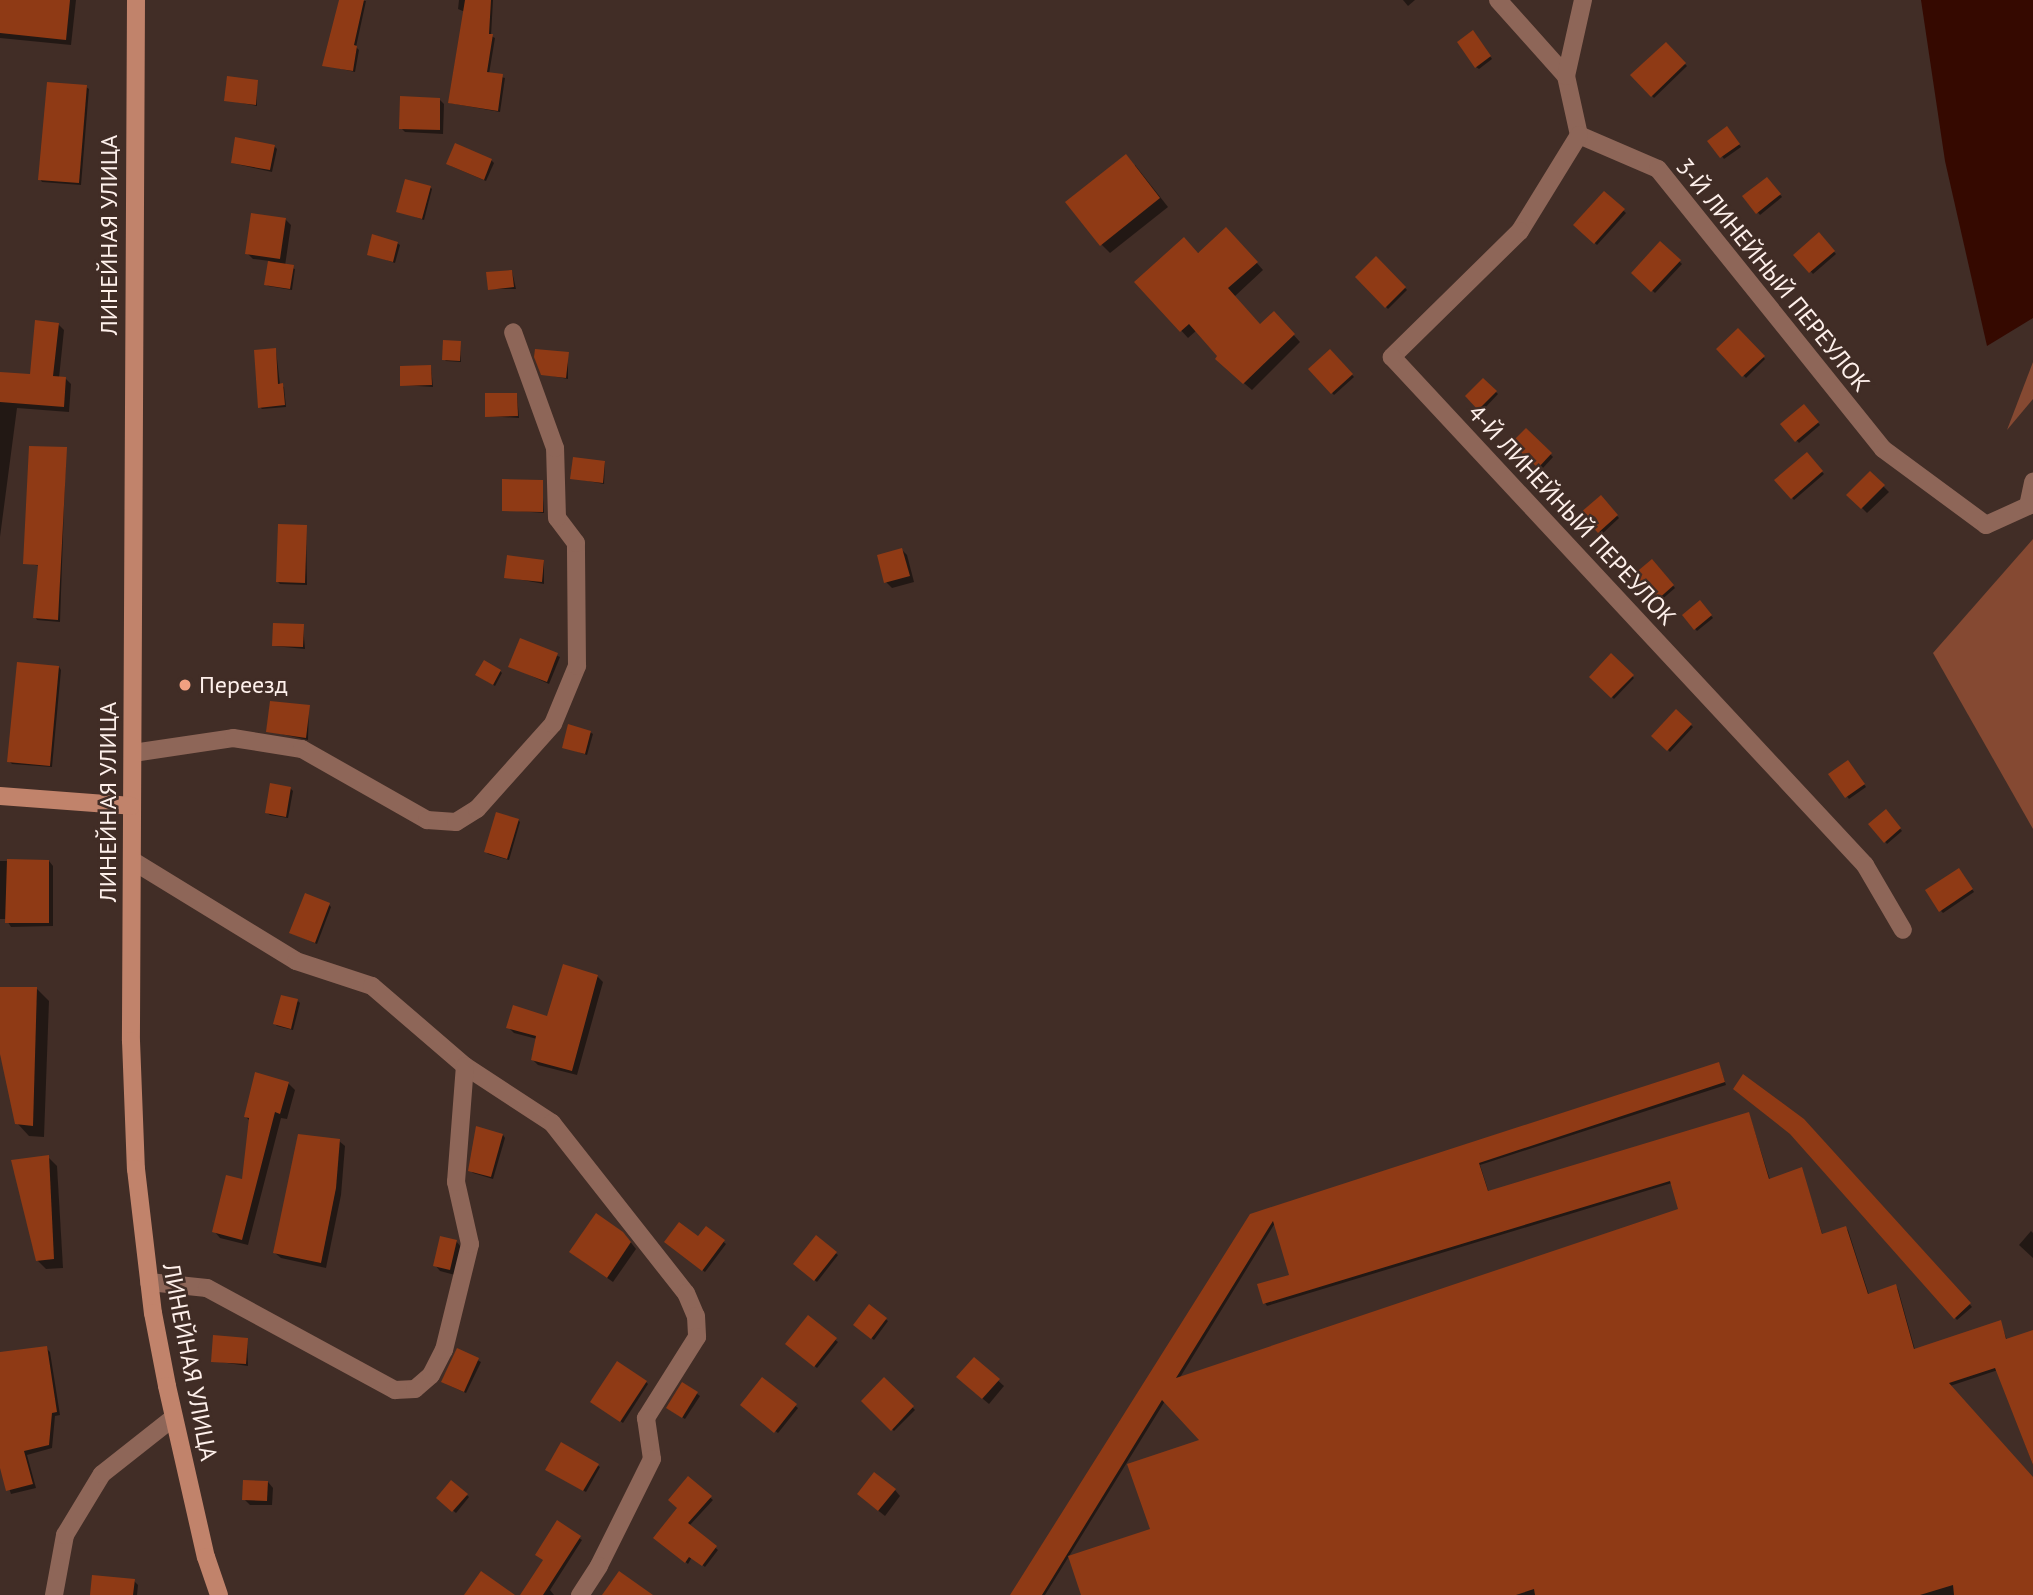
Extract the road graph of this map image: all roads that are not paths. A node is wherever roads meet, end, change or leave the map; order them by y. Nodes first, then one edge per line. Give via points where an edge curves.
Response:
1 (136, 0) edge
2 (1498, 0) edge
3 (1583, 0) edge
4 (1566, 76) junction
5 (1578, 135) junction
6 (513, 332) dead end
7 (2033, 482) edge
8 (133, 753) junction
9 (0, 796) edge
10 (132, 806) junction
11 (133, 861) junction
12 (1903, 930) dead end
13 (465, 1066) junction
14 (149, 1282) junction
15 (173, 1418) junction
16 (54, 1595) edge
17 (219, 1595) edge
18 (580, 1595) edge

1 - 8 street, ЛИНЕЙНАЯ УЛИЦА
2 - 4 street
3 - 4 street
4 - 5 street
5 - 7 street, 3-Й ЛИНЕЙНЫЙ ПЕРЕУЛОК via 1658,169 1883,449 1986,525 2028,506
5 - 12 street, 4-Й ЛИНЕЙНЫЙ ПЕРЕУЛОК via 1520,231 1392,357 1865,865
6 - 8 street via 555,448 557,518 576,542 578,666 552,724 477,809 456,822 427,820 302,749 233,738
8 - 10 street, ЛИНЕЙНАЯ УЛИЦА
9 - 10 street
10 - 11 street, ЛИНЕЙНАЯ УЛИЦА
11 - 13 street via 296,961 372,986
11 - 14 street, ЛИНЕЙНАЯ УЛИЦА via 135,1150
13 - 14 street via 456,1182 470,1244 444,1350 431,1375 415,1389 395,1390 207,1288
13 - 18 street via 552,1123 686,1293 696,1316 697,1337 646,1418 652,1459
14 - 15 street, ЛИНЕЙНАЯ УЛИЦА
15 - 16 street via 102,1474 65,1535
15 - 17 street, ЛИНЕЙНАЯ УЛИЦА

